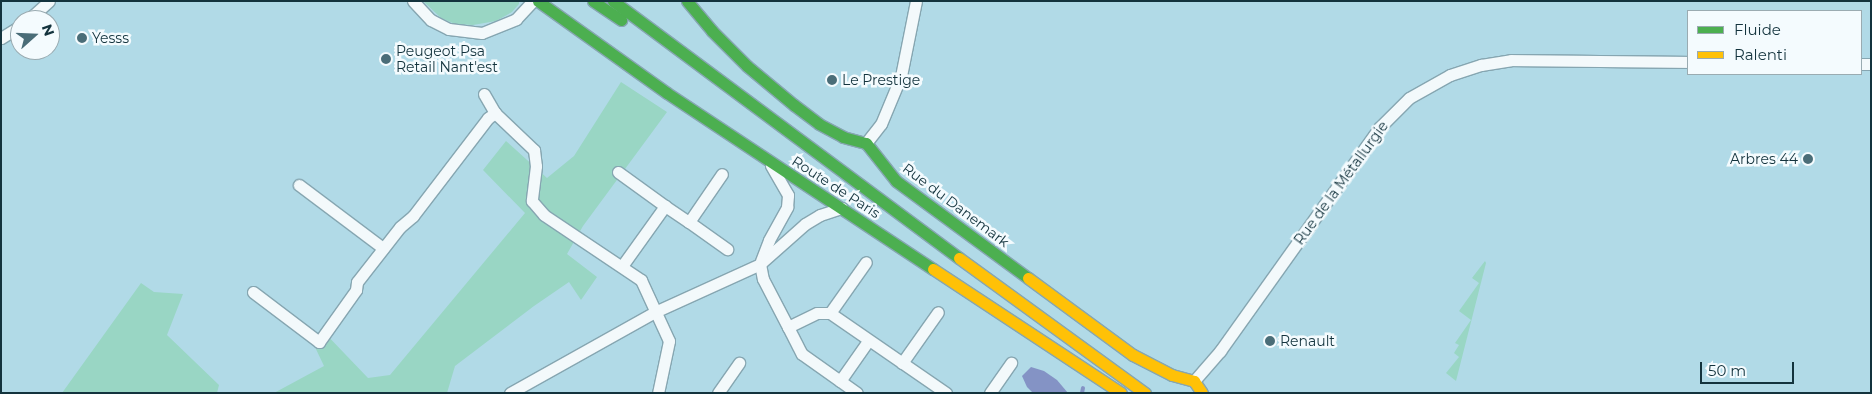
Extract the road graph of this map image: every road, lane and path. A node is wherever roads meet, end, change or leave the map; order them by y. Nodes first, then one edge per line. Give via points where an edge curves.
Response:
1 (49, 1) edge
2 (413, 1) edge
3 (533, 1) edge
4 (538, 1) edge
5 (593, 1) edge
6 (613, 1) edge
7 (688, 1) edge
8 (914, 4) edge
9 (39, 10) edge
10 (640, 22) junction
11 (1687, 62) edge
12 (484, 94) dead end
13 (495, 113) junction
14 (866, 143) junction
15 (769, 161) junction
16 (618, 172) dead end
17 (722, 174) dead end
18 (299, 185) dead end
19 (665, 206) junction
20 (842, 208) junction
21 (689, 222) junction
22 (384, 248) junction
23 (727, 249) dead end
24 (866, 262) dead end
25 (760, 264) junction
26 (622, 266) junction
27 (253, 292) dead end
28 (657, 311) junction
29 (938, 312) dead end
30 (830, 313) junction
31 (788, 327) junction
32 (868, 340) junction
33 (739, 363) dead end
34 (902, 363) junction
35 (1011, 363) dead end
36 (840, 381) junction
37 (1194, 381) junction
38 (939, 391) edge
39 (657, 392) edge
40 (510, 393) edge
41 (718, 393) edge
42 (857, 393) edge
43 (990, 393) edge
44 (1121, 393) edge
45 (1145, 393) edge
46 (1202, 393) edge

1 - 9 street
2 - 3 street via 431,20 449,29 482,33 516,19
4 - 15 main road, Route de Paris via 640,75
5 - 10 main road via 631,27
6 - 10 main road, Route de Paris
7 - 14 main road via 747,66 794,105 843,137
8 - 14 street via 901,76 881,124
10 - 45 main road, Route de Paris
11 - 37 street, Rue de la Métallurgie via 1511,60 1450,75 1409,98 1379,128 1220,351
12 - 13 street
13 - 22 street via 414,216 400,227
13 - 26 street via 534,150 536,166 532,201 544,215
14 - 37 main road, Rue du Danemark via 896,181 1133,355 1172,375
15 - 20 main road, Route de Paris
15 - 25 street via 788,195 787,207
16 - 19 street
17 - 21 street
18 - 22 street
19 - 21 street
19 - 26 street
20 - 25 street via 805,224
20 - 44 main road, Route de Paris
21 - 23 street
22 - 27 street via 357,282 356,290 319,342
24 - 30 street
25 - 28 street
25 - 31 street via 763,279
26 - 28 street via 641,280
28 - 39 street via 669,340
28 - 40 street
29 - 34 street
30 - 31 street via 817,312
30 - 32 street
31 - 36 street via 802,354
32 - 34 street
32 - 36 street
33 - 41 street
34 - 38 street
35 - 43 street
36 - 42 street
37 - 46 main road

